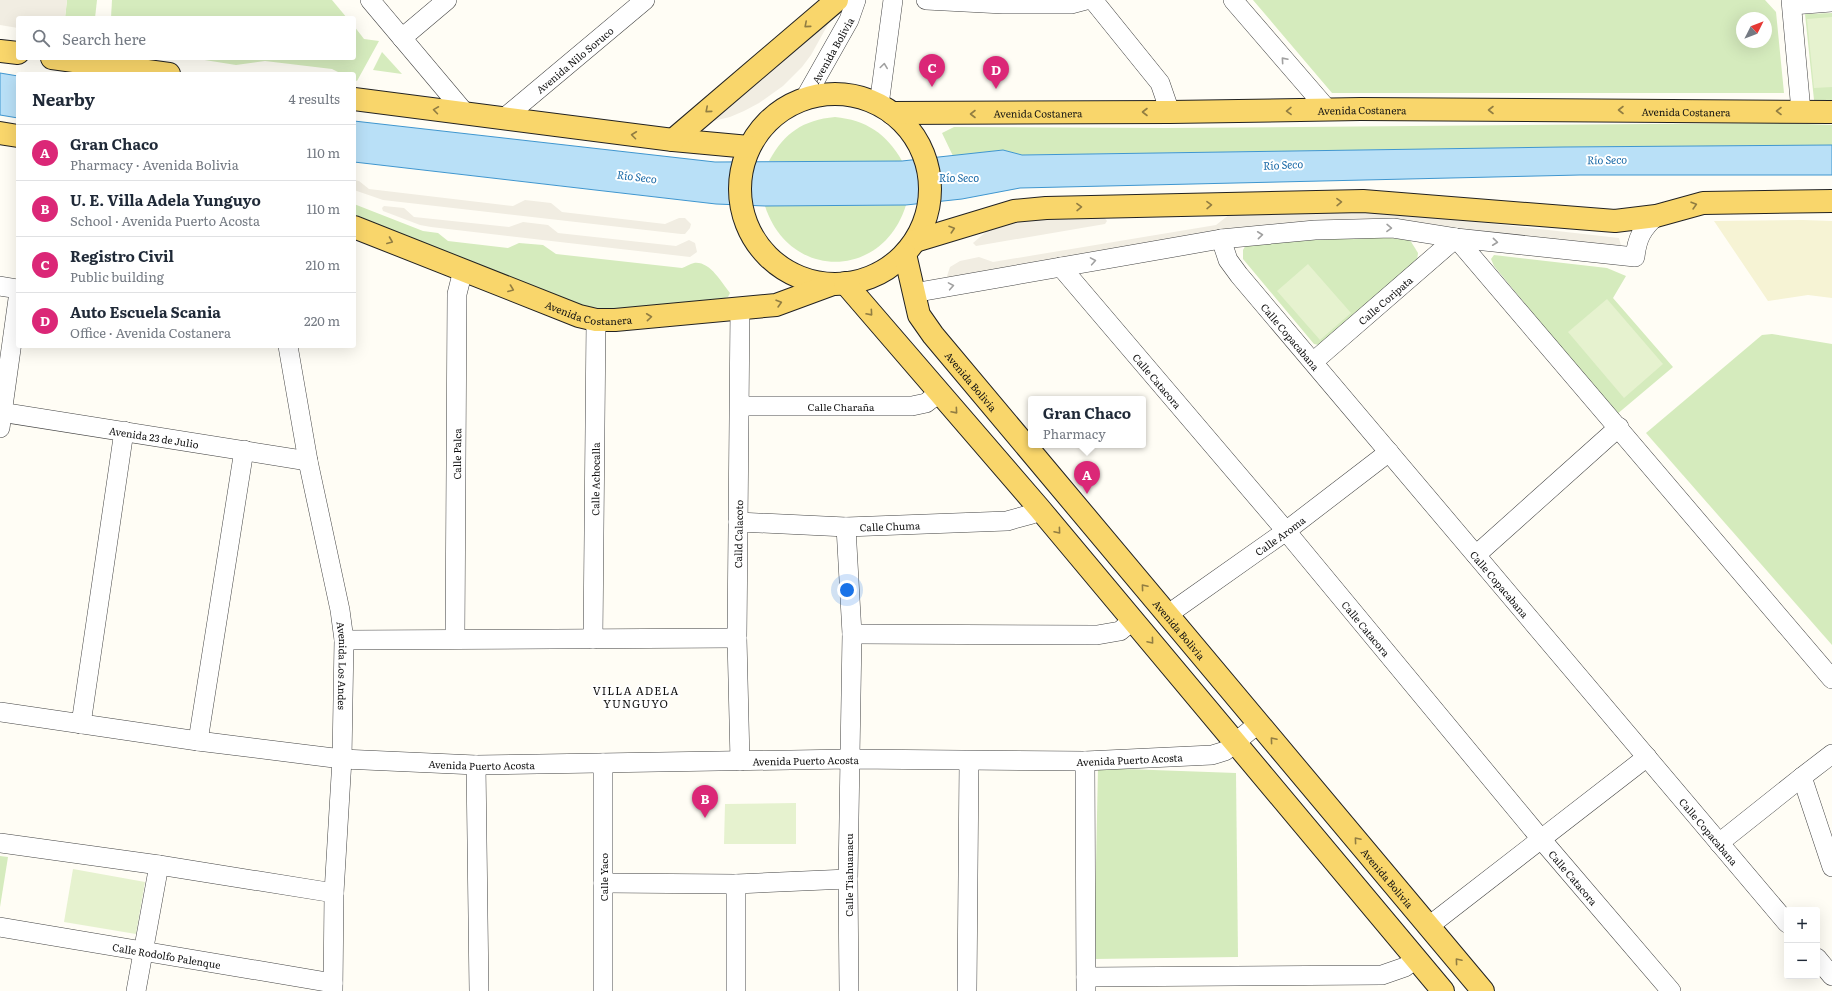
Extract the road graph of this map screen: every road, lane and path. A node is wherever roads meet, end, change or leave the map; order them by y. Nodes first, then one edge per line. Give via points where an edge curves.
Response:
1 (370, 0) edge
2 (447, 0) edge
3 (645, 0) edge
4 (837, 0) edge
5 (856, 0) edge
6 (894, 0) edge
7 (926, 0) edge
8 (1086, 0) edge
9 (1093, 0) edge
10 (1233, 0) edge
11 (1003, 2) edge
12 (1790, 2) edge
13 (1832, 2) edge
14 (402, 38) junction
15 (0, 51) edge
16 (16, 53) edge
17 (67, 60) edge
18 (154, 72) edge
19 (805, 98) junction
20 (356, 99) edge
21 (1328, 110) junction
22 (1801, 111) junction
23 (1170, 112) junction
24 (1832, 112) edge
25 (466, 114) junction
26 (891, 114) junction
27 (503, 119) junction
28 (0, 133) edge
29 (16, 136) edge
30 (673, 140) junction
31 (746, 155) junction
32 (1832, 201) edge
33 (1656, 216) junction
34 (356, 228) edge
35 (1456, 238) junction
36 (1221, 239) junction
37 (914, 241) junction
38 (1061, 267) junction
39 (463, 270) junction
40 (839, 284) junction
41 (0, 286) edge
42 (16, 289) edge
43 (913, 293) junction
44 (740, 308) junction
45 (16, 313) edge
46 (596, 320) junction
47 (288, 348) edge
48 (1313, 362) junction
49 (939, 393) junction
50 (740, 406) junction
51 (1, 417) edge
52 (1619, 427) junction
53 (124, 431) junction
54 (244, 450) junction
55 (1389, 452) junction
56 (308, 461) junction
57 (1039, 508) junction
58 (738, 522) junction
59 (846, 527) junction
60 (1286, 531) junction
61 (1476, 555) junction
62 (1167, 614) junction
63 (1133, 620) junction
64 (852, 634) junction
65 (593, 638) junction
66 (737, 638) junction
67 (455, 639) junction
68 (344, 640) junction
69 (1832, 679) edge
70 (0, 712) edge
71 (1259, 723) junction
72 (81, 724) junction
73 (198, 741) junction
74 (1236, 744) junction
75 (1832, 754) edge
76 (1647, 757) junction
77 (342, 759) junction
78 (849, 759) junction
79 (740, 761) junction
80 (969, 761) junction
81 (1085, 761) junction
82 (603, 763) junction
83 (476, 765) junction
84 (1802, 777) junction
85 (1541, 839) junction
86 (0, 842) edge
87 (1719, 843) junction
88 (159, 865) junction
89 (1832, 867) edge
90 (848, 879) junction
91 (603, 883) junction
92 (736, 884) junction
93 (334, 893) junction
94 (1784, 919) edge
95 (1428, 926) junction
96 (0, 927) edge
97 (143, 951) junction
98 (1416, 958) junction
99 (1820, 962) edge
100 (1832, 976) edge
101 (1086, 984) edge
102 (333, 987) edge
103 (136, 991) edge
104 (479, 991) edge
105 (602, 991) edge
106 (736, 991) edge
107 (849, 991) edge
108 (967, 991) edge
109 (1443, 991) edge
110 (1483, 991) edge
111 (1671, 991) edge

1 - 14 street
2 - 14 street
3 - 27 street, Avenida Nilo Soruco
4 -> 30 main road
5 - 19 street, Avenida Bolivia via 849,20
26 -> 6 street
7 - 11 street
8 - 11 street via 1071,4
9 - 23 street via 1160,83
21 -> 10 street
12 - 13 street
12 - 22 street
14 - 25 street
15 - 16 main road
17 - 18 main road
19 - 26 main road via 835,94 857,97
19 - 31 main road via 791,104 772,118 757,134
25 -> 20 main road
22 -> 21 main road, Avenida Costanera
21 -> 23 main road, Avenida Costanera
22 - 24 main road, Avenida Costanera
23 -> 26 main road, Avenida Costanera
25 - 27 main road
26 - 37 main road via 914,136 927,165 930,181 927,212
30 -> 27 main road
28 - 29 main road
30 - 31 main road
31 - 40 main road via 740,178 740,194 742,209 754,239 775,263 788,272 818,282
33 -> 32 main road via 1703,203
35 -> 33 street via 1635,257 1636,243 1645,226
37 -> 33 main road via 1026,208 1363,201 1615,221
34 -> 39 main road, Avenida Costanera
36 -> 35 street via 1315,230 1393,228
35 - 48 street, Calle Coripata
35 - 52 street
38 -> 36 street
36 - 48 street, Calle Copacabana via 1228,260 1239,275
37 - 40 main road via 880,273
37 - 43 main road, Avenida Bolivia
43 -> 38 street
38 - 60 street, Calle Catacora
39 -> 46 main road, Avenida Costanera via 579,316
39 - 67 street, Calle Palca via 457,294
44 -> 40 main road, Avenida Costanera via 776,305
40 -> 49 main road
41 - 42 street
62 -> 43 main road, Avenida Bolivia via 933,335 919,315
46 -> 44 main road, Avenida Costanera
44 - 50 street, Calld Calacoto
45 - 51 street
46 - 65 street, Calle Achocalla
47 - 56 street, Avenida Los Andes
48 - 55 street, Calle Copacabana
49 - 50 street, Calle Charaña via 926,403 912,406
49 -> 57 main road
50 - 58 street, Calld Calacoto
51 - 53 street, Avenida 23 de Julio
52 - 61 street
52 - 69 street
53 - 54 street, Avenida 23 de Julio
53 - 72 street
54 - 56 street, Avenida 23 de Julio
54 - 73 street
55 - 60 street, Calle Aroma
55 - 61 street, Calle Copacabana
56 - 68 street, Avenida Los Andes
57 - 59 street, Calle Chuma via 1032,514 1007,521
57 -> 63 main road
58 - 59 street, Calle Chuma
58 - 66 street, Calld Calacoto
59 - 64 street, Calle Tiahuanacu
60 - 62 street, Calle Aroma
60 - 85 street, Calle Catacora
61 - 76 street, Calle Copacabana
62 - 71 main road, Avenida Bolivia
63 - 64 street via 1120,631 1097,635
63 -> 74 main road
64 - 78 street, Calle Tiahuanacu
65 - 66 street
65 - 67 street
66 - 79 street, Calld Calacoto
67 - 68 street
68 - 77 street, Avenida Los Andes
70 - 72 street, Avenida Puerto Acosta
71 - 74 street, Avenida Puerto Acosta
95 -> 71 main road, Avenida Bolivia
72 - 73 street, Avenida Puerto Acosta
73 - 77 street, Avenida Puerto Acosta
74 - 81 street, Avenida Puerto Acosta via 1212,755
74 - 98 main road
75 - 84 street
76 - 85 street
76 - 87 street, Calle Copacabana
77 - 83 street, Avenida Puerto Acosta
77 - 93 street, Avenida Los Andes
78 - 79 street, Avenida Puerto Acosta
78 - 80 street, Avenida Puerto Acosta
78 - 90 street, Calle Tiahuanacu
79 - 82 street, Avenida Puerto Acosta
80 - 81 street, Avenida Puerto Acosta
80 - 108 street
81 - 101 street
82 - 83 street, Avenida Puerto Acosta
82 - 91 street, Calle Yaco
83 - 104 street
84 - 87 street
84 - 89 street
85 - 95 street
85 - 111 street, Calle Catacora
86 - 88 street
87 - 94 street, Calle Copacabana
88 - 93 street
88 - 97 street
90 - 92 street
90 - 107 street, Calle Tiahuanacu
91 - 92 street
91 - 105 street, Calle Yaco
92 - 106 street
93 - 102 street, Avenida Los Andes
110 -> 95 main road, Avenida Bolivia
96 - 97 street, Calle Rodolfo Palenque
97 - 102 street, Calle Rodolfo Palenque
97 - 103 street
98 - 101 street via 1405,967 1382,975
98 - 109 main road
99 - 100 street

